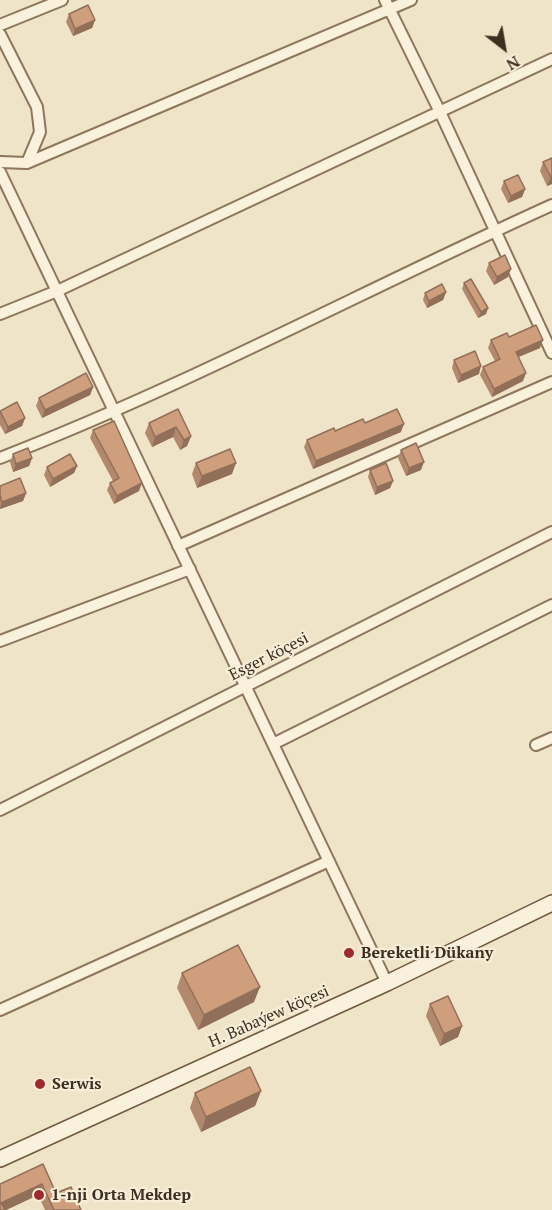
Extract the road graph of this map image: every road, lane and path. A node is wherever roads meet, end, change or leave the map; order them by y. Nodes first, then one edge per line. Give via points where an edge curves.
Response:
1 (62, 0) edge
2 (411, 0) edge
3 (387, 5) edge
4 (0, 26) edge
5 (0, 34) edge
6 (552, 59) edge
7 (440, 112) junction
8 (0, 162) edge
9 (27, 163) junction
10 (0, 172) edge
11 (552, 205) edge
12 (495, 231) junction
13 (57, 291) junction
14 (0, 314) edge
15 (552, 354) edge
16 (552, 382) edge
17 (114, 411) junction
18 (0, 458) edge
19 (552, 532) edge
20 (178, 546) junction
21 (190, 569) junction
22 (552, 605) edge
23 (0, 641) edge
24 (245, 686) junction
25 (552, 738) edge
26 (273, 744) junction
27 (536, 746) dead end
28 (0, 810) edge
29 (329, 861) junction
30 (552, 903) edge
31 (387, 983) junction
32 (0, 1010) edge
33 (0, 1159) edge

1 - 4 street
2 - 3 street
3 - 7 street
3 - 9 street
5 - 9 street via 37,107 40,132
6 - 7 street
7 - 12 street
7 - 13 street
8 - 9 street
10 - 13 street
11 - 12 street
12 - 15 street
12 - 17 street
13 - 14 street
13 - 17 street
16 - 20 street
17 - 18 street
17 - 20 street
19 - 24 street, Esger köçesi
20 - 21 street
21 - 23 street
21 - 24 street
22 - 26 street
24 - 26 street
24 - 28 street, Esger köçesi
25 - 27 street
26 - 29 street
29 - 31 street
29 - 32 street
30 - 31 street, H. Babaýew köçesi
31 - 33 street, H. Babaýew köçesi

